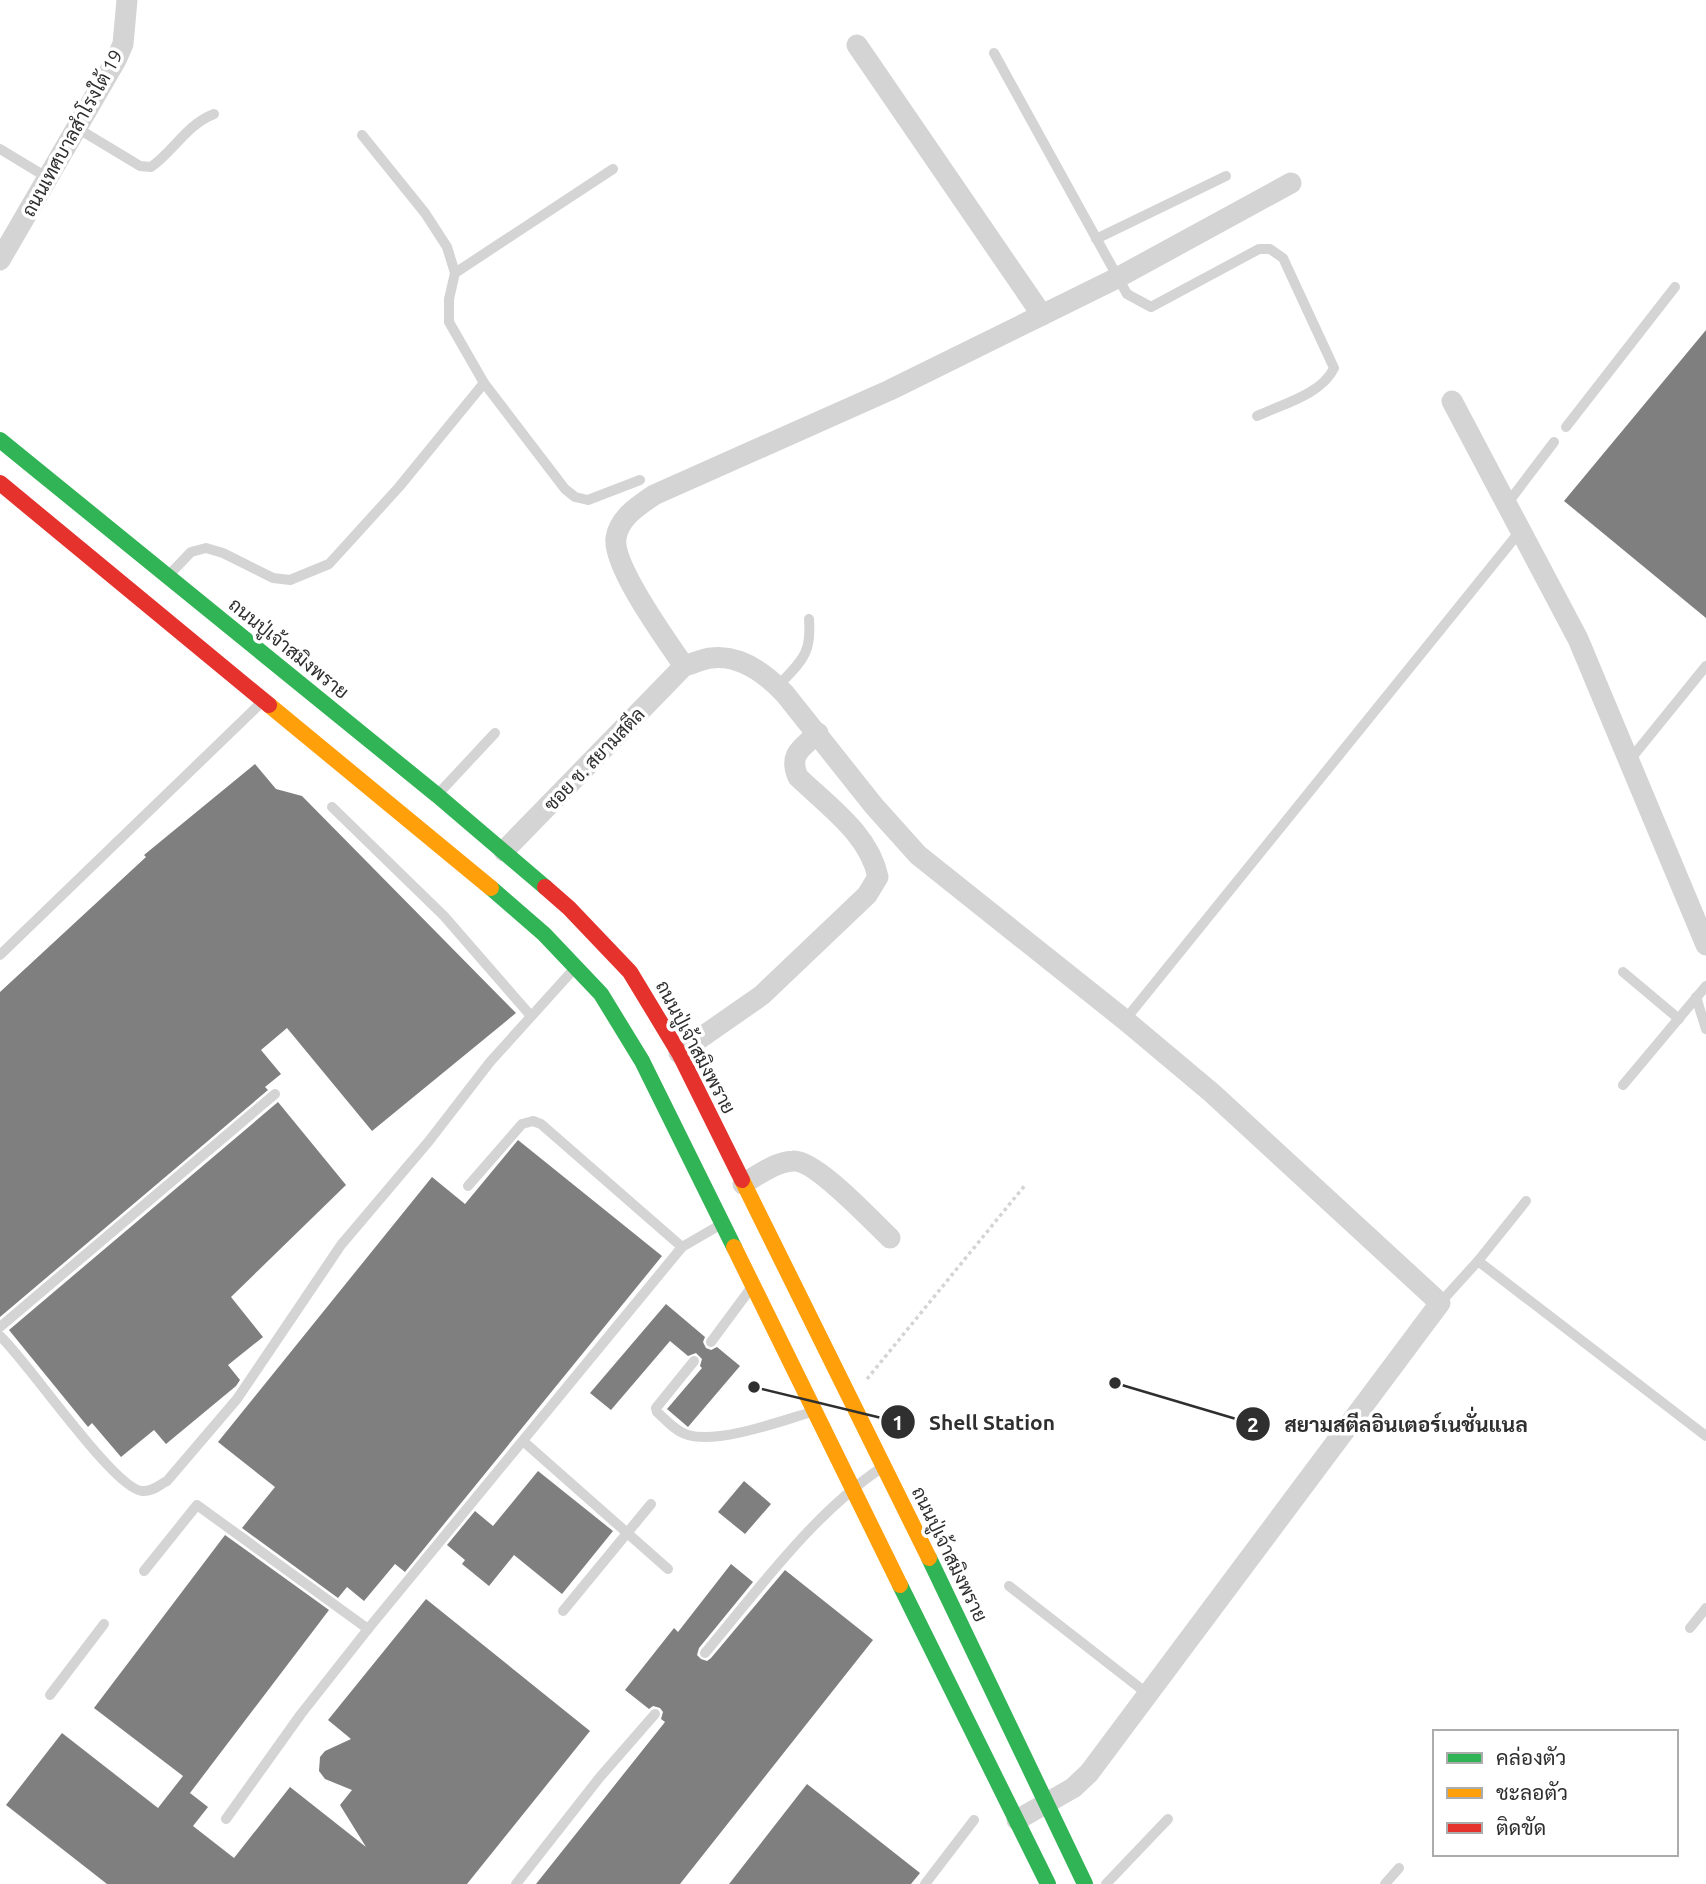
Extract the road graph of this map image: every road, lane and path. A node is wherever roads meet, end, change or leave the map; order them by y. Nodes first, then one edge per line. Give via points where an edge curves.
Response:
1 (127, 0) edge
2 (857, 45) dead end
3 (994, 53) dead end
4 (214, 114) dead end
5 (77, 128) junction
6 (362, 135) dead end
7 (0, 149) edge
8 (613, 169) dead end
9 (1226, 176) dead end
10 (48, 178) junction
11 (1291, 183) dead end
12 (1096, 239) junction
13 (0, 260) edge
14 (455, 273) junction
15 (1117, 278) junction
16 (1675, 287) dead end
17 (1042, 315) junction
18 (484, 383) junction
19 (1452, 401) dead end
20 (1257, 416) dead end
21 (1566, 427) dead end
22 (0, 440) edge
23 (1554, 442) dead end
24 (640, 480) dead end
25 (0, 483) edge
26 (1507, 504) junction
27 (1521, 530) junction
28 (167, 577) junction
29 (809, 619) dead end
30 (1706, 666) edge
31 (684, 667) junction
32 (778, 686) junction
33 (264, 701) junction
34 (495, 733) dead end
35 (818, 733) junction
36 (1629, 761) junction
37 (437, 795) junction
38 (332, 807) dead end
39 (504, 851) junction
40 (1706, 945) edge
41 (0, 955) edge
42 (576, 967) junction
43 (1623, 972) dead end
44 (1706, 986) edge
45 (1696, 998) junction
46 (531, 1016) junction
47 (1679, 1019) junction
48 (1125, 1020) junction
49 (1706, 1030) edge
50 (679, 1053) junction
51 (1623, 1085) dead end
52 (275, 1094) dead end
53 (743, 1184) junction
54 (1026, 1184) dead end
55 (468, 1186) dead end
56 (1526, 1201) dead end
57 (722, 1224) junction
58 (890, 1238) dead end
59 (682, 1247) junction
60 (1478, 1261) junction
61 (753, 1285) junction
62 (1440, 1303) junction
63 (0, 1327) edge
64 (0, 1336) edge
65 (711, 1342) dead end
66 (694, 1361) dead end
67 (850, 1399) junction
68 (815, 1411) junction
69 (1706, 1436) edge
70 (523, 1441) junction
71 (884, 1467) junction
72 (853, 1488) junction
73 (651, 1504) dead end
74 (628, 1533) junction
75 (668, 1569) dead end
76 (144, 1572) dead end
77 (1009, 1586) dead end
78 (1706, 1608) edge
79 (563, 1611) dead end
80 (104, 1624) dead end
81 (1690, 1628) dead end
82 (368, 1629) junction
83 (705, 1653) dead end
84 (50, 1695) dead end
85 (1149, 1695) junction
86 (655, 1714) dead end
87 (1048, 1803) junction
88 (226, 1818) dead end
89 (1168, 1819) dead end
90 (974, 1820) dead end
91 (1017, 1820) junction
92 (1399, 1868) dead end
93 (1046, 1883) edge
94 (516, 1884) edge
95 (925, 1884) edge
96 (1085, 1884) edge
97 (1107, 1884) edge
98 (1385, 1884) edge

1 - 5 street, ถนนเทศบาลสำโรงใต้ 19 via 123,44
2 - 17 street
3 - 12 lane
4 - 5 lane via 200,119 151,167 140,166
5 - 10 street, ถนนเทศบาลสำโรงใต้ 19
6 - 14 lane via 425,213 447,247
7 - 10 lane
8 - 14 lane
9 - 12 lane
10 - 13 street, ถนนเทศบาลสำโรงใต้ 19
11 - 15 street
12 - 15 lane
14 - 18 lane via 449,322
15 - 17 street
15 - 20 lane via 1127,294 1151,307 1259,249 1270,249 1283,258 1334,368 1318,387
16 - 21 lane
17 - 31 street via 890,390 654,495 633,509 620,527 618,556
18 - 24 lane via 575,497 588,500
18 - 28 lane via 329,564 290,580 273,578 206,548 191,552
19 - 26 street
22 - 28 main road, ถนนปู่เจ้าสมิงพราย
23 - 26 lane
25 - 33 main road
26 - 27 street
27 - 36 street via 1578,639
27 - 48 lane
28 - 37 main road, ถนนปู่เจ้าสมิงพราย
29 - 32 lane via 811,641
30 - 36 lane
31 - 32 street via 713,658 743,663
31 - 39 street, ซอย ช. สยามสตีล
32 - 35 street
33 - 41 lane
33 - 42 main road via 461,863
34 - 37 lane
35 - 48 street via 918,855
35 - 50 street via 796,754 793,766 797,777 857,834 874,859 878,877 867,895 762,995
36 - 40 street
37 - 39 main road, ถนนปู่เจ้าสมิงพราย
38 - 46 lane via 444,916
39 - 50 main road, ถนนปู่เจ้าสมิงพราย via 569,908 630,972
42 - 46 lane
42 - 57 main road via 601,994 642,1061
43 - 47 lane
44 - 45 lane
45 - 47 lane
45 - 49 lane
46 - 64 lane via 341,1245 237,1399 167,1481 154,1489 140,1492 127,1485
47 - 51 lane
48 - 62 street via 1212,1093
50 - 53 main road, ถนนปู่เจ้าสมิงพราย
52 - 63 lane
53 - 58 street via 778,1165 795,1161 808,1165
53 - 67 main road, ถนนปู่เจ้าสมิงพราย
54 - 67 path
55 - 59 lane via 522,1124 533,1121
56 - 60 lane
57 - 59 lane
57 - 61 main road
59 - 70 lane
60 - 62 lane
60 - 69 lane
61 - 65 lane
61 - 68 main road
62 - 85 street
66 - 68 lane via 656,1408 682,1433 701,1437 733,1434
67 - 71 main road, ถนนปู่เจ้าสมิงพราย
68 - 72 main road
70 - 74 lane
70 - 82 lane
71 - 72 lane
71 - 87 main road, ถนนปู่เจ้าสมิงพราย
72 - 83 lane
72 - 91 main road
73 - 74 lane
74 - 75 lane
74 - 79 lane
76 - 82 lane via 197,1505
77 - 85 lane
78 - 81 lane
80 - 84 lane
82 - 88 lane
85 - 87 street via 1089,1773
86 - 94 lane
87 - 91 street
87 - 96 main road, ถนนปู่เจ้าสมิงพราย
89 - 97 lane
90 - 95 lane
91 - 93 main road
92 - 98 lane

